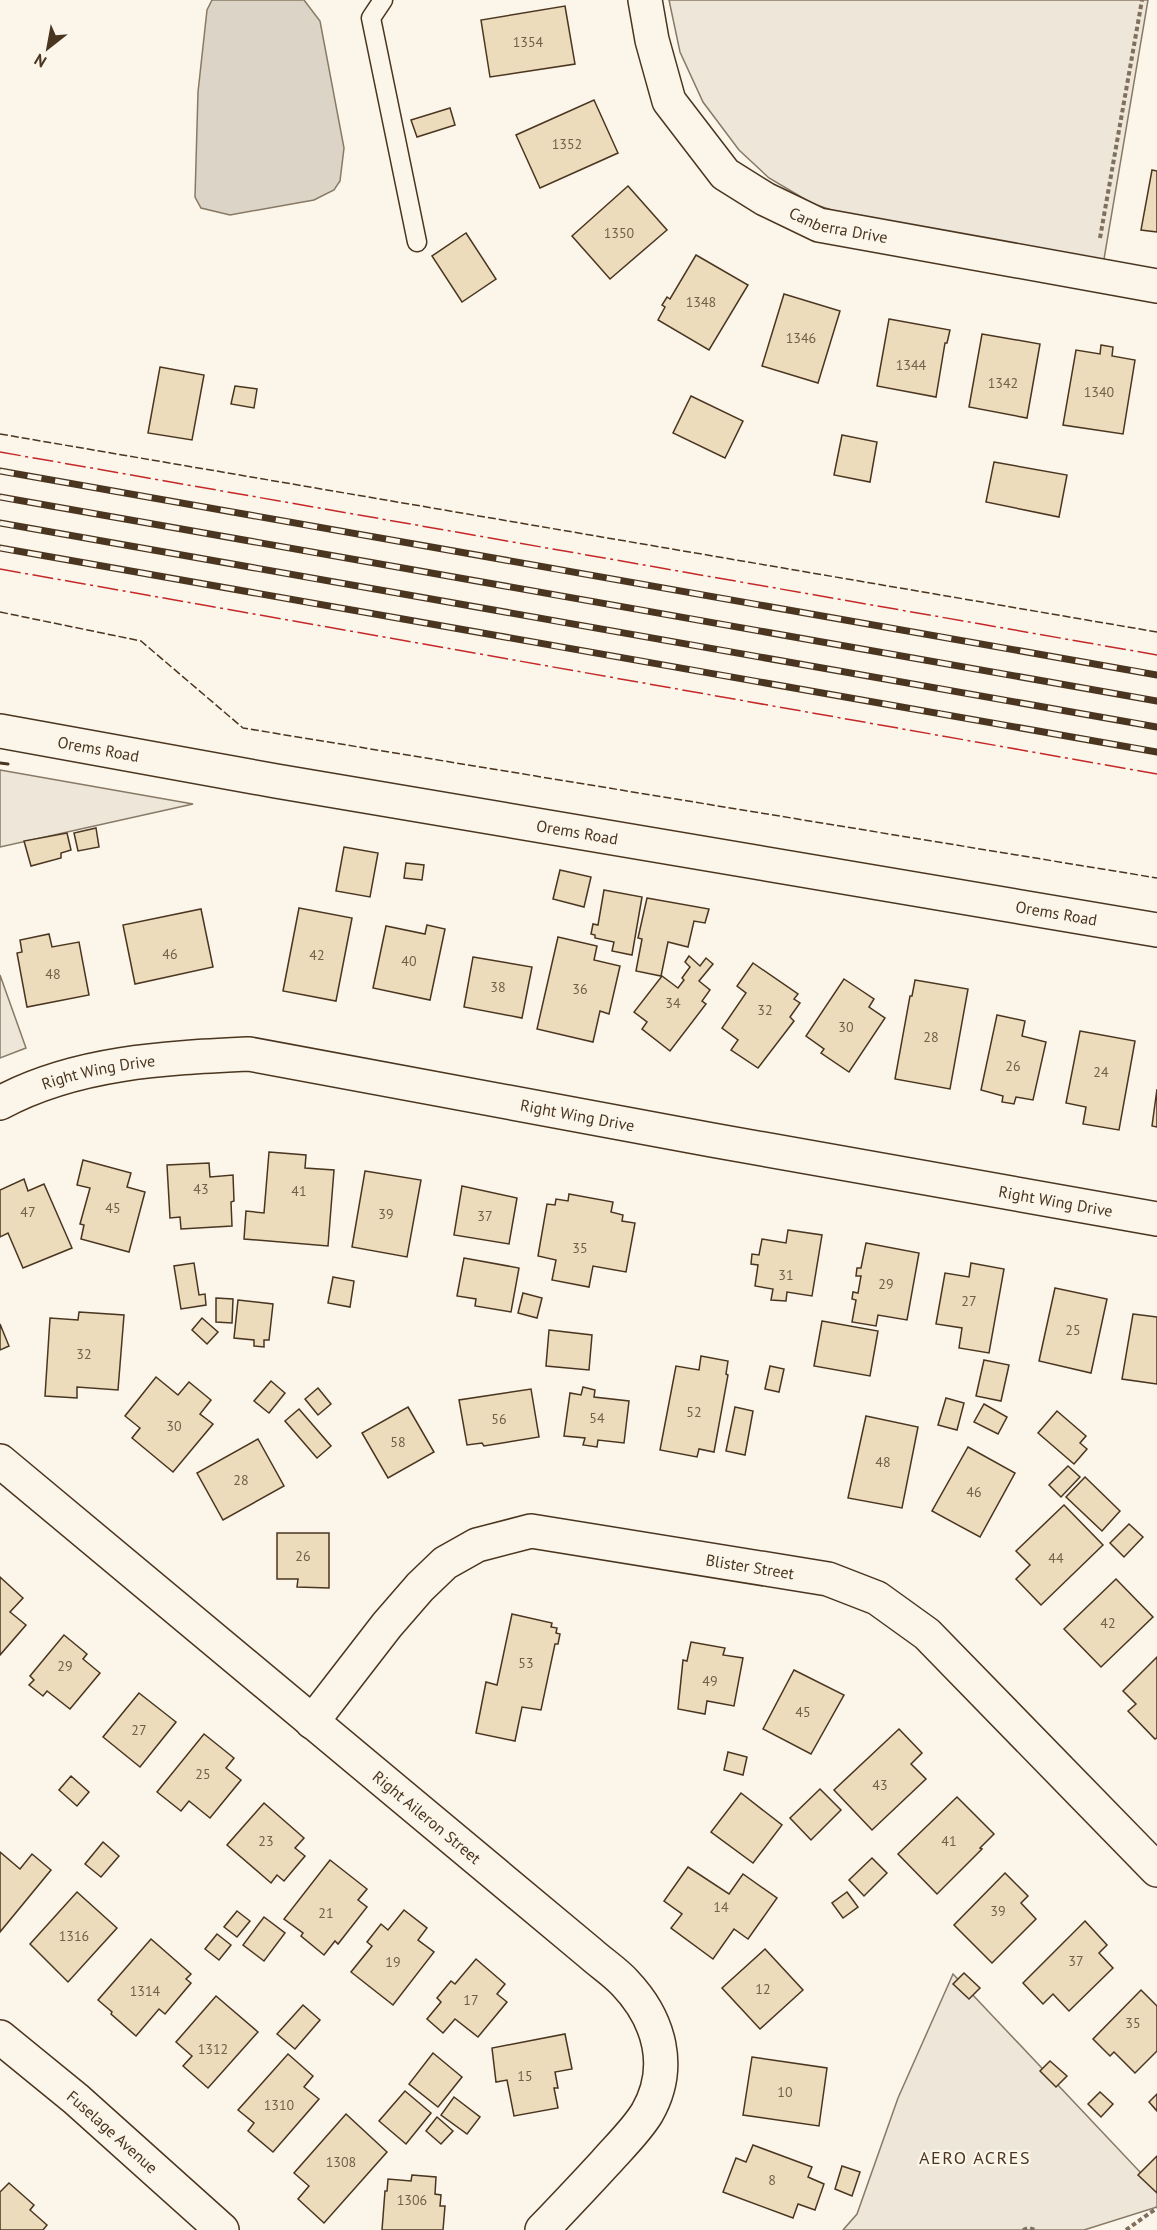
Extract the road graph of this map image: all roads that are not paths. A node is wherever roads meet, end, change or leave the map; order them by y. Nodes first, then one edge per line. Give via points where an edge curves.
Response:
1 (383, 0) edge
2 (645, 0) edge
3 (417, 242) dead end
4 (1157, 286) edge
5 (0, 730) edge
6 (1157, 930) edge
7 (0, 1103) edge
8 (1157, 1219) edge
9 (0, 1461) edge
10 (312, 1722) junction
11 (1157, 1870) edge
12 (0, 2037) edge
13 (222, 2230) edge
14 (542, 2230) edge

1 - 3 lane via 371,18
2 - 4 street, Canberra Drive via 669,102 724,174 765,199 819,225
5 - 6 street, Orems Road via 276,781
7 - 8 street, Right Wing Drive via 67,1077 122,1064 249,1054
9 - 10 street, Right Aileron Street
10 - 11 street, Blister Street via 420,1587 444,1563 477,1545 531,1531 828,1579 877,1598 927,1634
10 - 14 street, Right Aileron Street via 625,1983 645,2009 659,2040 661,2067 657,2091 646,2115
12 - 13 street, Fuselage Avenue via 76,2099

